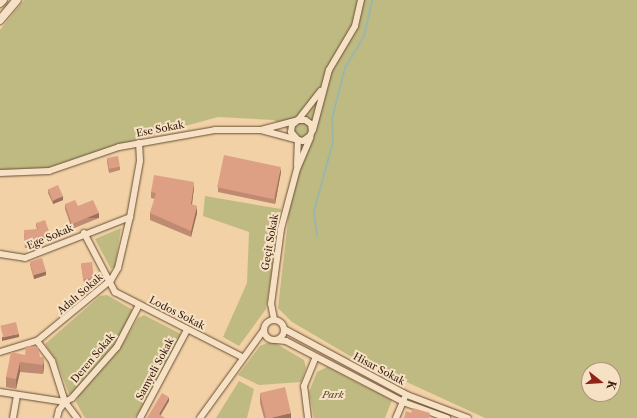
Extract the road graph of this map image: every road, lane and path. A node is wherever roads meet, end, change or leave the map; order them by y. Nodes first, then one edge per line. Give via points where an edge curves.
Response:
1 (3, 0) edge
2 (16, 0) edge
3 (361, 0) edge
4 (0, 3) edge
5 (0, 20) edge
6 (323, 88) junction
7 (298, 120) junction
8 (262, 130) junction
9 (311, 134) junction
10 (298, 140) junction
11 (139, 143) junction
12 (297, 169) junction
13 (0, 173) edge
14 (130, 217) junction
15 (84, 233) junction
16 (0, 254) edge
17 (111, 280) junction
18 (139, 305) junction
19 (274, 320) junction
20 (284, 329) junction
21 (187, 330) junction
22 (264, 330) junction
23 (276, 340) junction
24 (37, 341) junction
25 (0, 352) edge
26 (242, 357) junction
27 (316, 357) junction
28 (0, 392) edge
29 (17, 395) junction
30 (407, 395) junction
31 (65, 402) junction
32 (403, 402) junction
33 (448, 410) junction
34 (13, 418) edge
35 (57, 418) edge
36 (77, 418) edge
37 (140, 418) edge
38 (200, 418) edge
39 (308, 418) edge
40 (396, 418) edge
41 (447, 418) edge
42 (468, 418) edge

1 - 4 main road
2 - 5 main road
3 - 6 street via 355,26 329,70
6 - 7 street
6 - 9 street
7 - 8 street
7 - 9 street via 308,122
7 - 10 street via 291,128 292,135
8 - 10 street, Ese Sokak
8 - 11 street, Ese Sokak via 215,130
9 - 10 street via 306,140
9 - 12 street
10 - 12 street
11 - 13 street, Ese Sokak via 104,151 49,171
11 - 14 street, Adalı Sokak via 140,161
12 - 19 street, Geçit Sokak via 281,229 271,304
14 - 15 street, Ege Sokak
14 - 17 street, Adalı Sokak via 118,268
15 - 16 street, Ege Sokak via 25,258
15 - 17 street, Ege Sokak
17 - 18 street, Lodos Sokak via 115,292
17 - 24 street, Adalı Sokak
18 - 21 street, Lodos Sokak
18 - 31 street, Deren Sokak via 117,347 72,398
19 - 20 street via 280,322
19 - 22 street via 268,321
20 - 23 street via 281,337
20 - 30 street, Hisar Sokak
21 - 26 street, Lodos Sokak
21 - 37 street, Samyeli Sokak
22 - 23 street via 269,339
22 - 26 street
23 - 27 street, Hisar Sokak via 286,341
24 - 25 street, Adalı Sokak
24 - 31 street via 52,360
26 - 38 street
27 - 32 street, Hisar Sokak
27 - 39 street via 304,386
28 - 29 street
29 - 31 street
29 - 34 street
30 - 32 street
30 - 33 street, Hisar Sokak
31 - 35 street, Deren Sokak via 58,410
31 - 36 street
32 - 40 street
32 - 41 street, Hisar Sokak
33 - 41 street
33 - 42 street, Hisar Sokak

